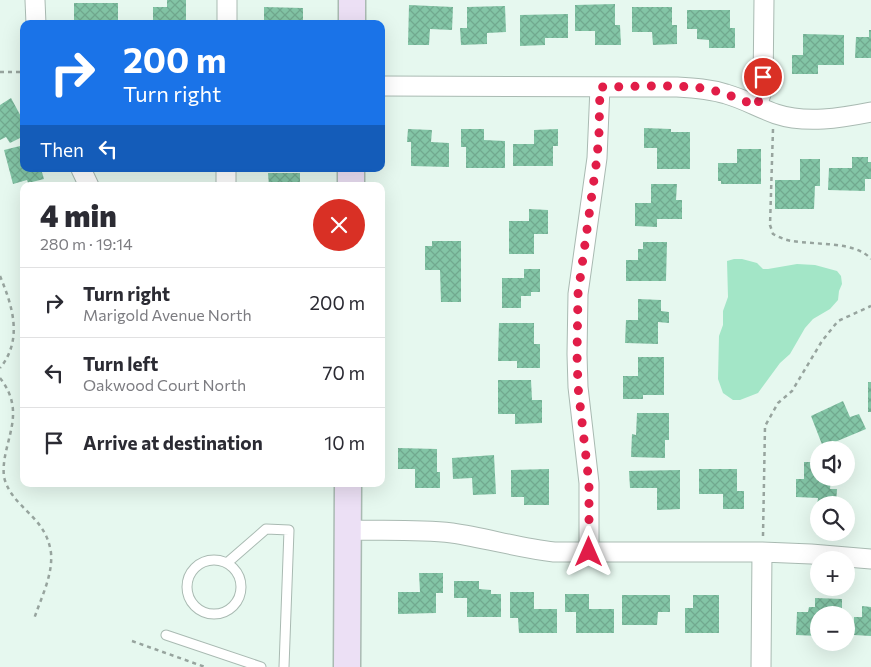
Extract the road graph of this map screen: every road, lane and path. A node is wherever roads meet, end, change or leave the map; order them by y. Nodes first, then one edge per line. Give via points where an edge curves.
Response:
1 (35, 0) edge
2 (227, 0) edge
3 (352, 0) edge
4 (764, 0) edge
5 (36, 20) edge
6 (226, 20) edge
7 (352, 20) edge
8 (0, 72) edge
9 (20, 72) edge
10 (385, 86) edge
11 (600, 87) junction
12 (757, 106) junction
13 (871, 112) edge
14 (777, 114) junction
15 (871, 259) edge
16 (0, 276) edge
17 (871, 306) edge
18 (0, 368) edge
19 (0, 378) edge
20 (348, 487) edge
21 (348, 530) junction
22 (589, 552) junction
23 (762, 552) junction
24 (871, 559) edge
25 (228, 564) junction
26 (34, 619) dead end
27 (166, 635) dead end
28 (132, 640) dead end
29 (205, 667) edge
30 (261, 667) edge
31 (284, 667) edge
32 (347, 667) edge
33 (761, 667) edge

1 - 5 street
2 - 6 street
3 - 7 street
4 - 12 street via 763,88
8 - 9 path
10 - 11 street
11 - 12 street via 702,88
11 - 22 street via 597,158 578,294 578,387 589,483
12 - 14 street
13 - 14 street via 815,119
14 - 15 path via 773,127 770,215 773,234 790,241 856,249
16 - 18 path via 14,326 11,348
17 - 23 path via 838,321 765,426
19 - 26 path via 12,404 4,475 14,498 43,529 50,552 49,575
20 - 21 street
21 - 22 street via 443,532 529,549
21 - 32 street
22 - 23 street
23 - 24 street
23 - 33 street
25 - 25 lane via 220,560 203,562 190,575 187,584 191,602 206,613 224,612 238,601 239,576
25 - 31 lane via 266,529 289,530
27 - 30 lane
28 - 29 path

